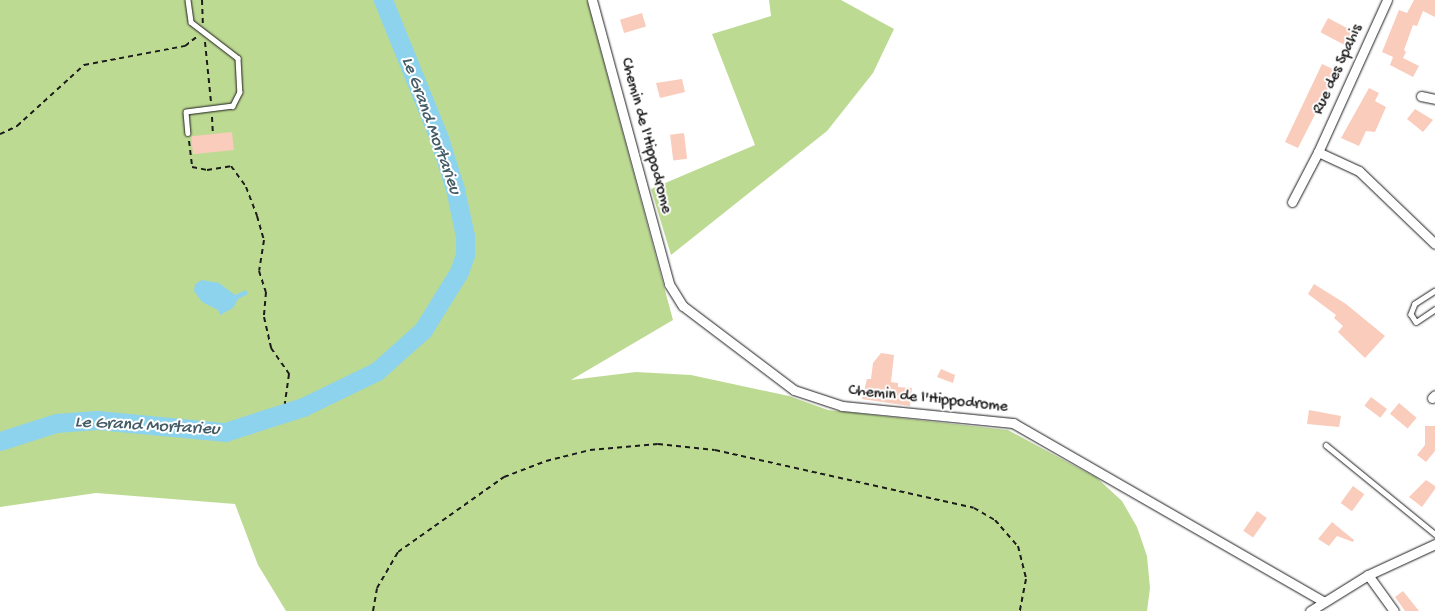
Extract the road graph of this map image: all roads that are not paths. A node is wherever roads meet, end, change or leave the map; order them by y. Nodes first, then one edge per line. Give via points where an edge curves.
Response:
1 (188, 0) edge
2 (592, 0) edge
3 (1387, 0) edge
4 (1421, 96) dead end
5 (1435, 99) edge
6 (188, 133) road end
7 (1318, 152) junction
8 (1292, 202) dead end
9 (1435, 244) edge
10 (1435, 291) edge
11 (1435, 309) edge
12 (1326, 445) dead end
13 (1435, 534) edge
14 (1435, 544) edge
15 (1368, 575) junction
16 (1323, 601) junction
17 (1310, 611) edge
18 (1394, 611) edge

1 - 6 lane via 191,22 238,58 240,92 233,106 186,112
2 - 16 street, Chemin de l'Hippodrome via 669,284 683,306 794,390 842,406 1013,423
3 - 7 street, Rue des Spahis
4 - 5 street
7 - 8 street, Rue des Spahis
7 - 9 street via 1359,171
10 - 11 lane via 1415,304 1411,314 1416,322
12 - 13 lane
14 - 15 street
15 - 16 street
15 - 18 street
16 - 17 street

